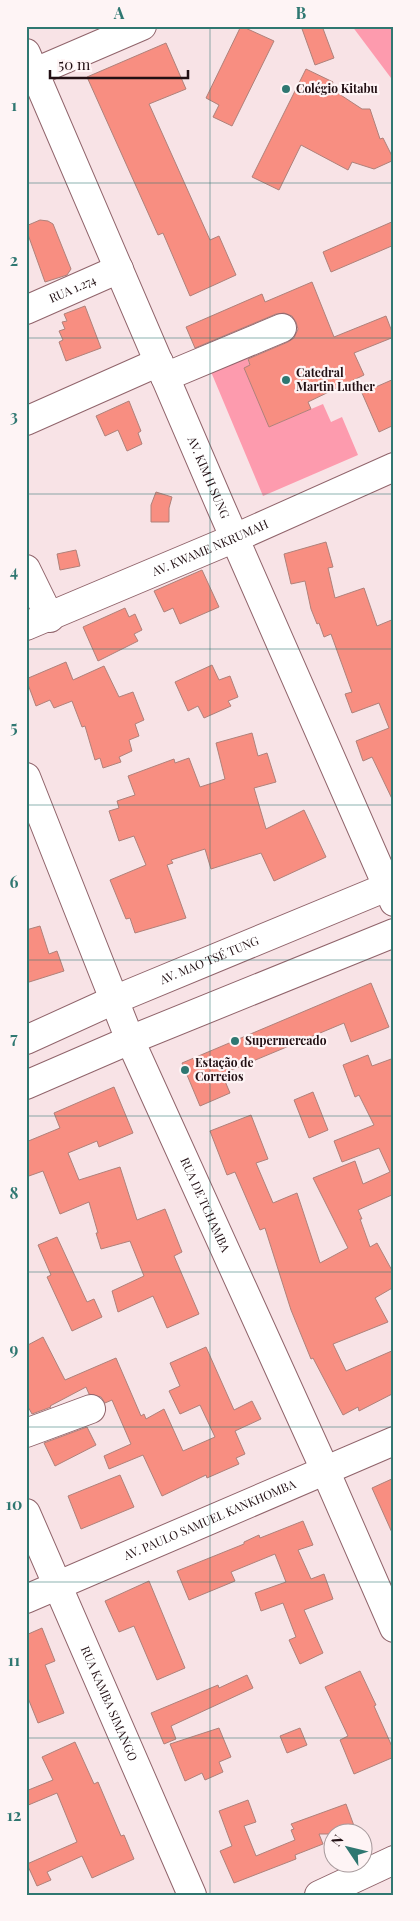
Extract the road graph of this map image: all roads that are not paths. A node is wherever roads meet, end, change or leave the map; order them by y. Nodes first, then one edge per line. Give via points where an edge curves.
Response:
1 (142, 26) edge
2 (30, 62) edge
3 (120, 269) junction
4 (26, 310) edge
5 (282, 328) dead end
6 (162, 369) junction
7 (26, 421) edge
8 (394, 467) edge
9 (235, 538) junction
10 (26, 569) edge
11 (38, 622) edge
12 (26, 777) edge
13 (392, 891) edge
14 (394, 932) edge
15 (114, 1000) junction
16 (26, 1040) edge
17 (130, 1040) junction
18 (26, 1086) edge
19 (91, 1409) dead end
20 (26, 1433) edge
21 (394, 1441) edge
22 (324, 1470) junction
23 (26, 1513) edge
24 (58, 1586) junction
25 (26, 1599) edge
26 (394, 1628) edge
27 (394, 1860) edge
28 (192, 1895) edge
29 (319, 1895) edge

1 - 2 street
2 - 3 street, AV. KIM II SUNG
3 - 4 street, RUA 1.274
3 - 6 street, AV. KIM II SUNG
5 - 6 street
6 - 7 street
6 - 9 street, AV. KIM II SUNG
8 - 9 street, AV. KWAME NKRUMAH
9 - 11 street, AV. KWAME NKRUMAH
9 - 13 street, AV. KIM II SUNG
10 - 11 street
12 - 15 street, RUA DE TCHAMBA
13 - 15 street, AV. MAO TSÉ TUNG
14 - 17 street
15 - 16 street, AV. MAO TSÉ TUNG
15 - 17 street, RUA DE TCHAMBA
17 - 18 street
17 - 22 street, RUA DE TCHAMBA
19 - 20 street
21 - 22 street, AV. PAULO SAMUEL KANKHOMBA
22 - 24 street, AV. PAULO SAMUEL KANKHOMBA
22 - 26 street, RUA DE TCHAMBA
23 - 24 street, RUA KAMBA SIMANGO
24 - 25 street, AV. PAULO SAMUEL KANKHOMBA
24 - 28 street, RUA KAMBA SIMANGO
27 - 29 street

